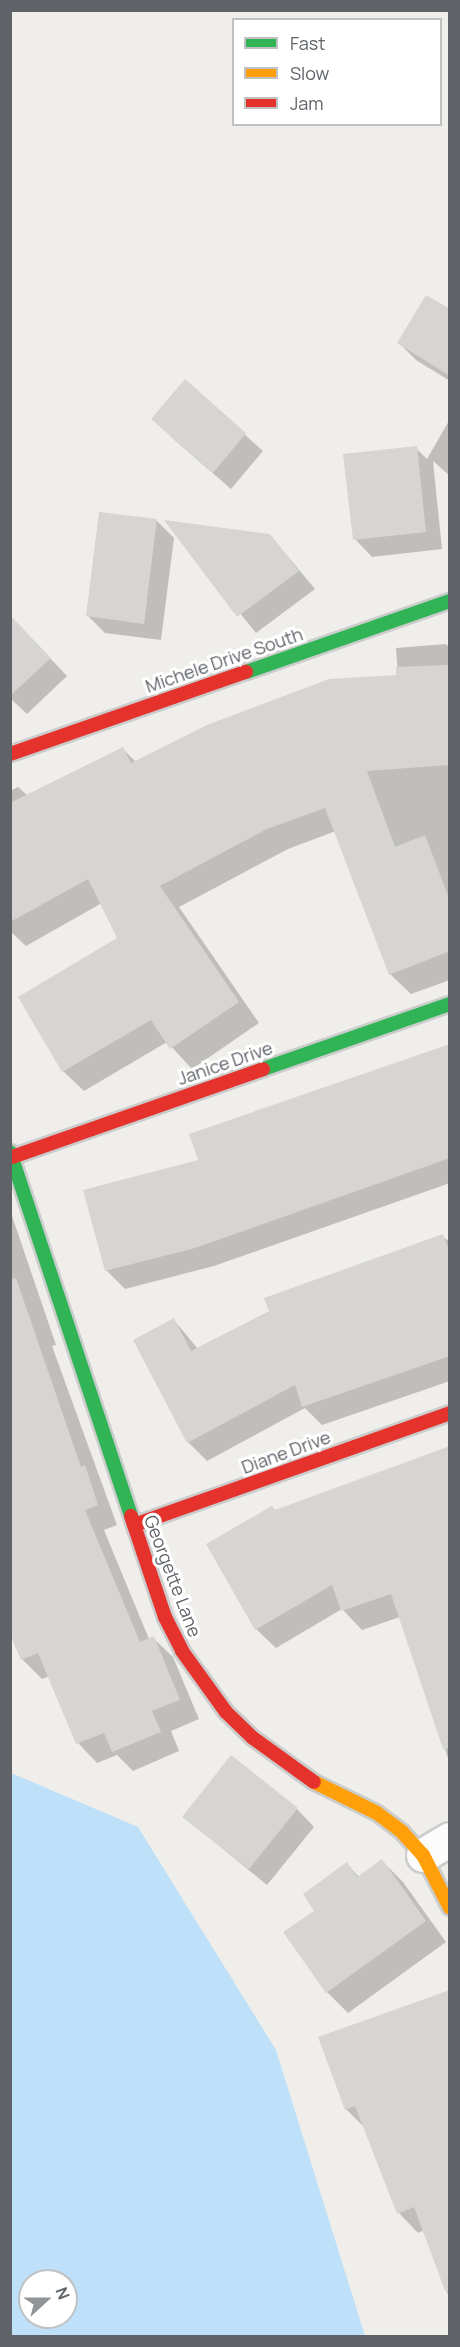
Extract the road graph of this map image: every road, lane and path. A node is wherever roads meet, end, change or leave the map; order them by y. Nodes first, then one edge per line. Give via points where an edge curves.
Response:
1 (450, 601) edge
2 (10, 754) edge
3 (450, 1004) edge
4 (11, 1155) edge
5 (450, 1413) edge
6 (134, 1525) junction
7 (436, 1847) edge
8 (450, 1908) edge

1 - 2 street, Michele Drive South
3 - 4 street, Janice Drive
4 - 6 street, Georgette Lane
5 - 6 street, Diane Drive
6 - 7 street, Georgette Lane via 165,1617 182,1651 226,1712 282,1762
7 - 8 street, Georgette Lane

